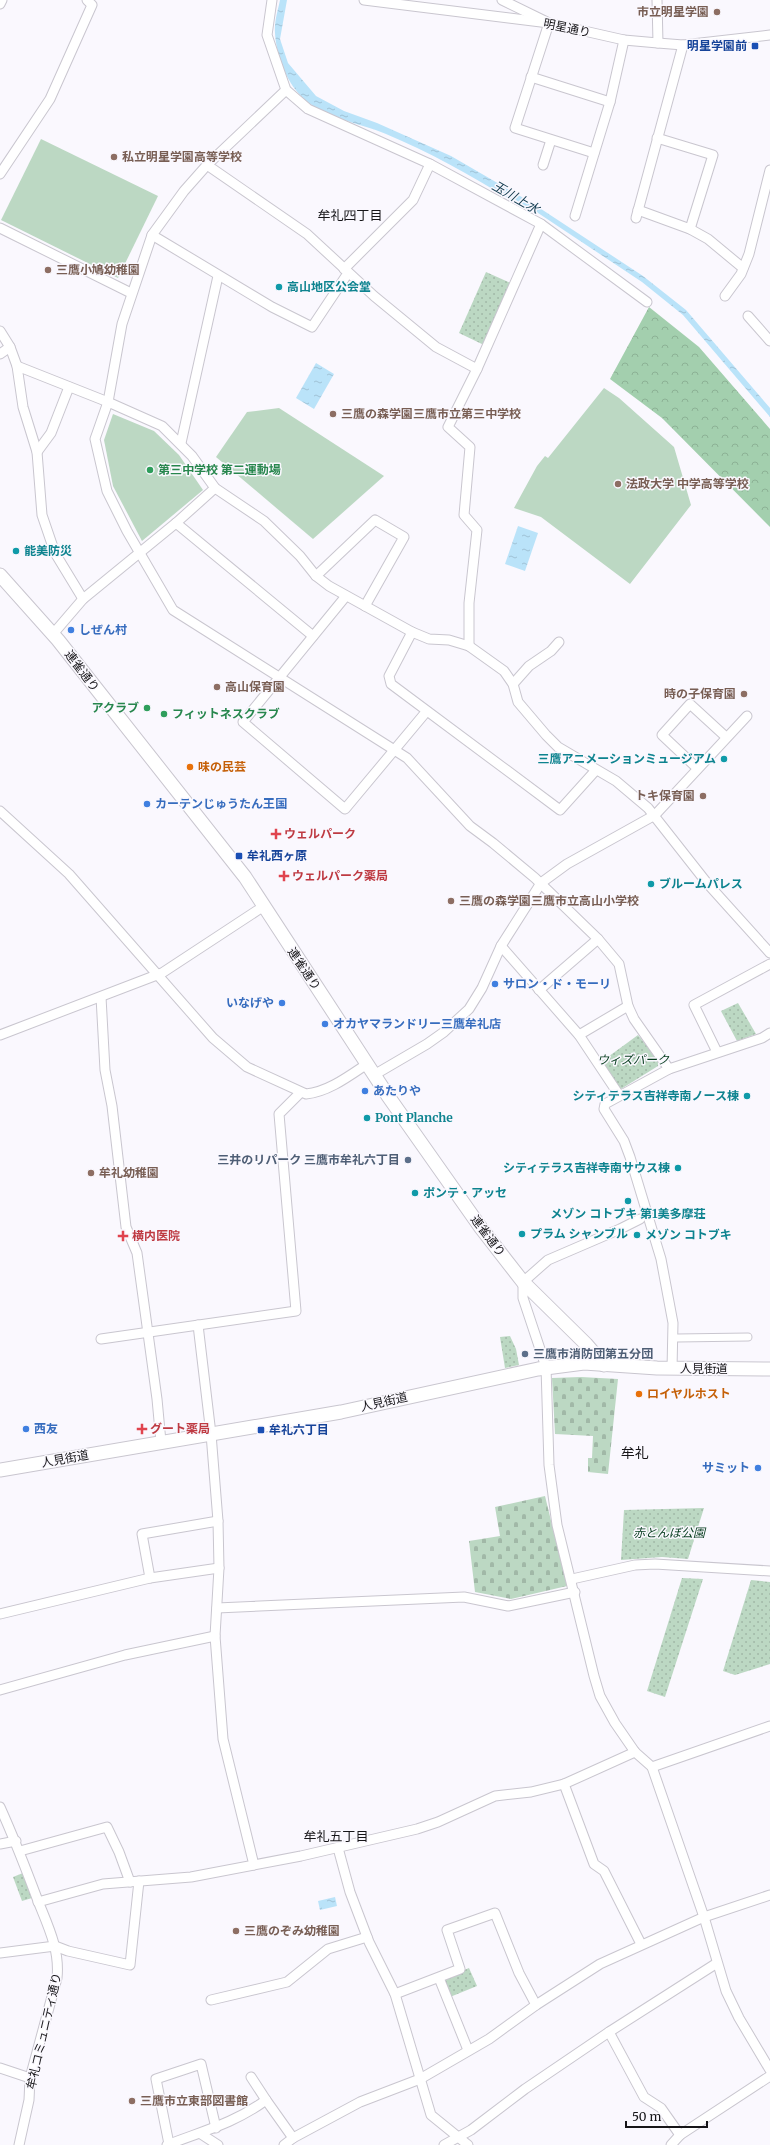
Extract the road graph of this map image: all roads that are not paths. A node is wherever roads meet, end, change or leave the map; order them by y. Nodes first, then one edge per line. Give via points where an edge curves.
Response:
1 (2, 0) edge
2 (87, 0) edge
3 (272, 0) edge
4 (364, 0) edge
5 (502, 0) edge
6 (657, 0) edge
7 (0, 4) edge
8 (549, 23) junction
9 (770, 35) edge
10 (624, 40) junction
11 (658, 43) junction
12 (683, 45) junction
13 (531, 77) junction
14 (286, 90) junction
15 (610, 102) junction
16 (657, 138) junction
17 (551, 140) junction
18 (594, 153) junction
19 (430, 164) junction
20 (207, 165) junction
21 (543, 165) dead end
22 (770, 170) edge
23 (0, 174) edge
24 (766, 201) edge
25 (575, 216) dead end
26 (541, 224) junction
27 (0, 228) edge
28 (690, 229) junction
29 (152, 235) junction
30 (743, 268) junction
31 (346, 271) junction
32 (218, 276) junction
33 (131, 293) junction
34 (725, 296) dead end
35 (647, 302) dead end
36 (748, 316) dead end
37 (0, 330) edge
38 (770, 341) edge
39 (10, 347) junction
40 (0, 354) edge
41 (17, 366) junction
42 (477, 369) junction
43 (69, 386) junction
44 (108, 402) junction
45 (180, 443) junction
46 (37, 452) junction
47 (215, 488) junction
48 (176, 523) junction
49 (140, 553) junction
50 (0, 575) edge
51 (316, 576) junction
52 (346, 596) junction
53 (83, 599) junction
54 (365, 606) junction
55 (412, 632) junction
56 (53, 634) junction
57 (313, 636) junction
58 (559, 642) dead end
59 (469, 646) junction
60 (280, 676) junction
61 (513, 684) junction
62 (426, 712) junction
63 (747, 716) dead end
64 (726, 737) junction
65 (394, 750) junction
66 (698, 768) junction
67 (596, 770) junction
68 (0, 811) edge
69 (654, 815) junction
70 (541, 883) junction
71 (264, 906) junction
72 (598, 939) junction
73 (501, 946) junction
74 (770, 953) edge
75 (770, 964) edge
76 (157, 975) junction
77 (540, 990) junction
78 (101, 997) junction
79 (628, 1006) junction
80 (770, 1033) edge
81 (0, 1035) edge
82 (579, 1035) junction
83 (717, 1052) junction
84 (669, 1068) junction
85 (371, 1069) junction
86 (300, 1092) junction
87 (619, 1095) junction
88 (640, 1219) dead end
89 (523, 1282) junction
90 (198, 1325) junction
91 (148, 1332) junction
92 (748, 1337) dead end
93 (677, 1338) dead end
94 (101, 1339) dead end
95 (604, 1365) junction
96 (546, 1367) junction
97 (672, 1369) junction
98 (770, 1369) edge
99 (211, 1434) junction
100 (161, 1442) junction
101 (0, 1470) edge
102 (218, 1521) junction
103 (219, 1568) junction
104 (770, 1571) edge
105 (150, 1578) junction
106 (572, 1579) junction
107 (575, 1592) junction
108 (217, 1608) junction
109 (0, 1614) edge
110 (215, 1636) junction
111 (0, 1690) edge
112 (770, 1726) edge
113 (635, 1752) junction
114 (652, 1767) junction
115 (564, 1784) junction
116 (0, 1807) edge
117 (16, 1841) junction
118 (0, 1844) edge
119 (338, 1848) junction
120 (20, 1851) junction
121 (254, 1865) junction
122 (134, 1881) junction
123 (770, 1895) edge
124 (38, 1902) junction
125 (704, 1917) junction
126 (367, 1937) junction
127 (641, 1944) junction
128 (55, 1946) junction
129 (0, 1953) edge
130 (718, 1963) junction
131 (439, 1978) junction
132 (395, 1994) junction
133 (211, 2000) dead end
134 (536, 2004) junction
135 (609, 2032) junction
136 (468, 2050) junction
137 (0, 2068) edge
138 (770, 2069) edge
139 (770, 2076) edge
140 (251, 2077) dead end
141 (30, 2078) junction
142 (420, 2079) junction
143 (266, 2100) junction
144 (216, 2128) junction
145 (201, 2134) junction
146 (680, 2134) junction
147 (458, 2136) junction
148 (293, 2138) junction
149 (19, 2145) edge
150 (168, 2145) edge
151 (218, 2145) edge
152 (284, 2145) edge
153 (444, 2145) edge
154 (468, 2145) edge
155 (670, 2145) edge

1 - 7 street
2 - 23 street via 92,5 50,98
3 - 14 street via 267,36
4 - 8 street, 明星通り
5 - 8 street
6 - 11 street
8 - 10 street, 明星通り
8 - 13 street
9 - 12 street, 明星通り
10 - 11 street, 明星通り
10 - 15 street
11 - 12 street, 明星通り
12 - 16 street
13 - 15 street
13 - 17 street via 515,128
14 - 19 street via 308,109
14 - 20 street
15 - 18 street
16 - 28 street via 637,214
16 - 28 street via 713,155
17 - 18 street
17 - 21 street
18 - 25 street
19 - 26 street
19 - 31 street via 413,200
20 - 29 street via 184,191
20 - 31 street via 307,234
22 - 24 street
24 - 30 street
26 - 35 street
26 - 42 street
27 - 33 street
28 - 30 street via 708,239
29 - 32 street
29 - 33 street
30 - 34 street
31 - 32 street via 312,327
31 - 42 street via 436,347
32 - 45 street
33 - 44 street via 122,324
36 - 38 street
37 - 39 street
39 - 40 street
39 - 41 street
41 - 43 street
41 - 46 street via 22,402
42 - 59 street via 448,427 470,447 464,515 477,530 469,603
43 - 44 street
43 - 46 street via 51,433
44 - 45 street via 162,426
44 - 49 street via 95,439 107,491
45 - 47 street
46 - 53 street via 42,515 55,553
47 - 48 street
47 - 51 street via 264,521 300,556
48 - 49 street
48 - 57 street
49 - 53 street
49 - 60 street via 174,610
50 - 56 main road, 連雀通り
51 - 52 street
51 - 54 street via 375,520 404,537
52 - 54 street
52 - 57 street
53 - 56 street
54 - 55 street
55 - 59 street via 429,639 449,640
55 - 62 street via 389,676 391,684
56 - 71 main road, 連雀通り via 245,877
57 - 60 street
58 - 61 street via 551,651 529,666
59 - 61 street via 504,671
60 - 65 street
60 - 65 street via 243,722 345,809
61 - 67 street via 518,702 546,735 558,747
62 - 65 street
62 - 67 street via 560,810
63 - 64 street
64 - 66 street
64 - 66 street via 690,704 662,735
65 - 70 street via 407,758 470,826
66 - 69 street
67 - 69 street via 632,794
68 - 76 street via 70,874
69 - 70 street via 568,864
69 - 74 street via 707,883
70 - 72 street
70 - 73 street
71 - 76 street
71 - 85 main road, 連雀通り
72 - 77 street
72 - 79 street via 619,964
73 - 77 street
73 - 85 street via 482,988 468,1009 444,1032 427,1044
75 - 83 street via 694,1006
76 - 78 street
76 - 86 street via 213,1038 238,1061
77 - 82 street
78 - 81 street
78 - 91 street via 105,1070 112,1106 126,1227 136,1254
79 - 82 street
79 - 84 street via 642,1032
80 - 83 street via 762,1038
82 - 87 street
83 - 84 street
84 - 87 street
85 - 86 street via 321,1091 306,1094
85 - 89 main road, 連雀通り via 445,1178
86 - 90 street via 279,1114 296,1311
87 - 97 street via 605,1104 604,1110 624,1141 661,1259 673,1324
88 - 89 street via 548,1260
89 - 95 main road, 連雀通り
89 - 96 street via 523,1298
90 - 91 street
90 - 99 street
91 - 94 street
91 - 100 street
92 - 93 street
95 - 96 main road, 人見街道 via 570,1364
95 - 97 main road, 人見街道
96 - 99 main road, 人見街道 via 341,1412
96 - 106 street via 549,1466 557,1525
97 - 98 main road, 人見街道
99 - 100 main road, 人見街道
99 - 102 street
100 - 101 main road, 人見街道
102 - 103 street
102 - 105 street via 142,1534
103 - 105 street
103 - 108 street
104 - 106 street via 655,1564 635,1565
105 - 109 street
106 - 107 street
107 - 108 street via 508,1606 464,1597
107 - 113 street via 600,1696
108 - 110 street
110 - 111 street via 125,1655
110 - 121 street via 223,1739
112 - 114 street
113 - 114 street
113 - 115 street
114 - 125 street
115 - 119 street via 531,1792 495,1796 438,1822
115 - 127 street via 594,1864 604,1871
116 - 117 street, 牟礼コミュニティ通り
117 - 118 street
117 - 120 street, 牟礼コミュニティ通り
119 - 121 street
119 - 126 street via 350,1892
120 - 122 street via 107,1827
120 - 124 street, 牟礼コミュニティ通り
121 - 122 street via 191,1877
122 - 124 street via 103,1884
122 - 128 street via 130,1965
123 - 125 street
124 - 128 street, 牟礼コミュニティ通り
125 - 127 street
125 - 130 street
126 - 132 street
126 - 133 street via 328,1949 287,1982
127 - 134 street via 600,1964
128 - 129 street
128 - 141 street, 牟礼コミュニティ通り via 59,1962 57,1978
130 - 135 street
130 - 138 street via 726,1991 739,2018
131 - 132 street
131 - 134 street via 460,1969 447,1930 494,1913 519,1973
131 - 136 street
132 - 142 street
134 - 136 street via 489,2039
135 - 146 street via 644,2097 661,2108
135 - 147 street via 472,2130
136 - 142 street
137 - 141 street
139 - 146 street
140 - 143 street
141 - 149 street, 牟礼コミュニティ通り via 29,2100
142 - 147 street via 431,2115
142 - 148 street via 360,2102
143 - 144 street via 247,2114
143 - 148 street
144 - 145 street
144 - 150 street via 201,2064 156,2079
145 - 150 street
145 - 151 street
146 - 155 street
147 - 153 street
147 - 154 street
148 - 152 street

